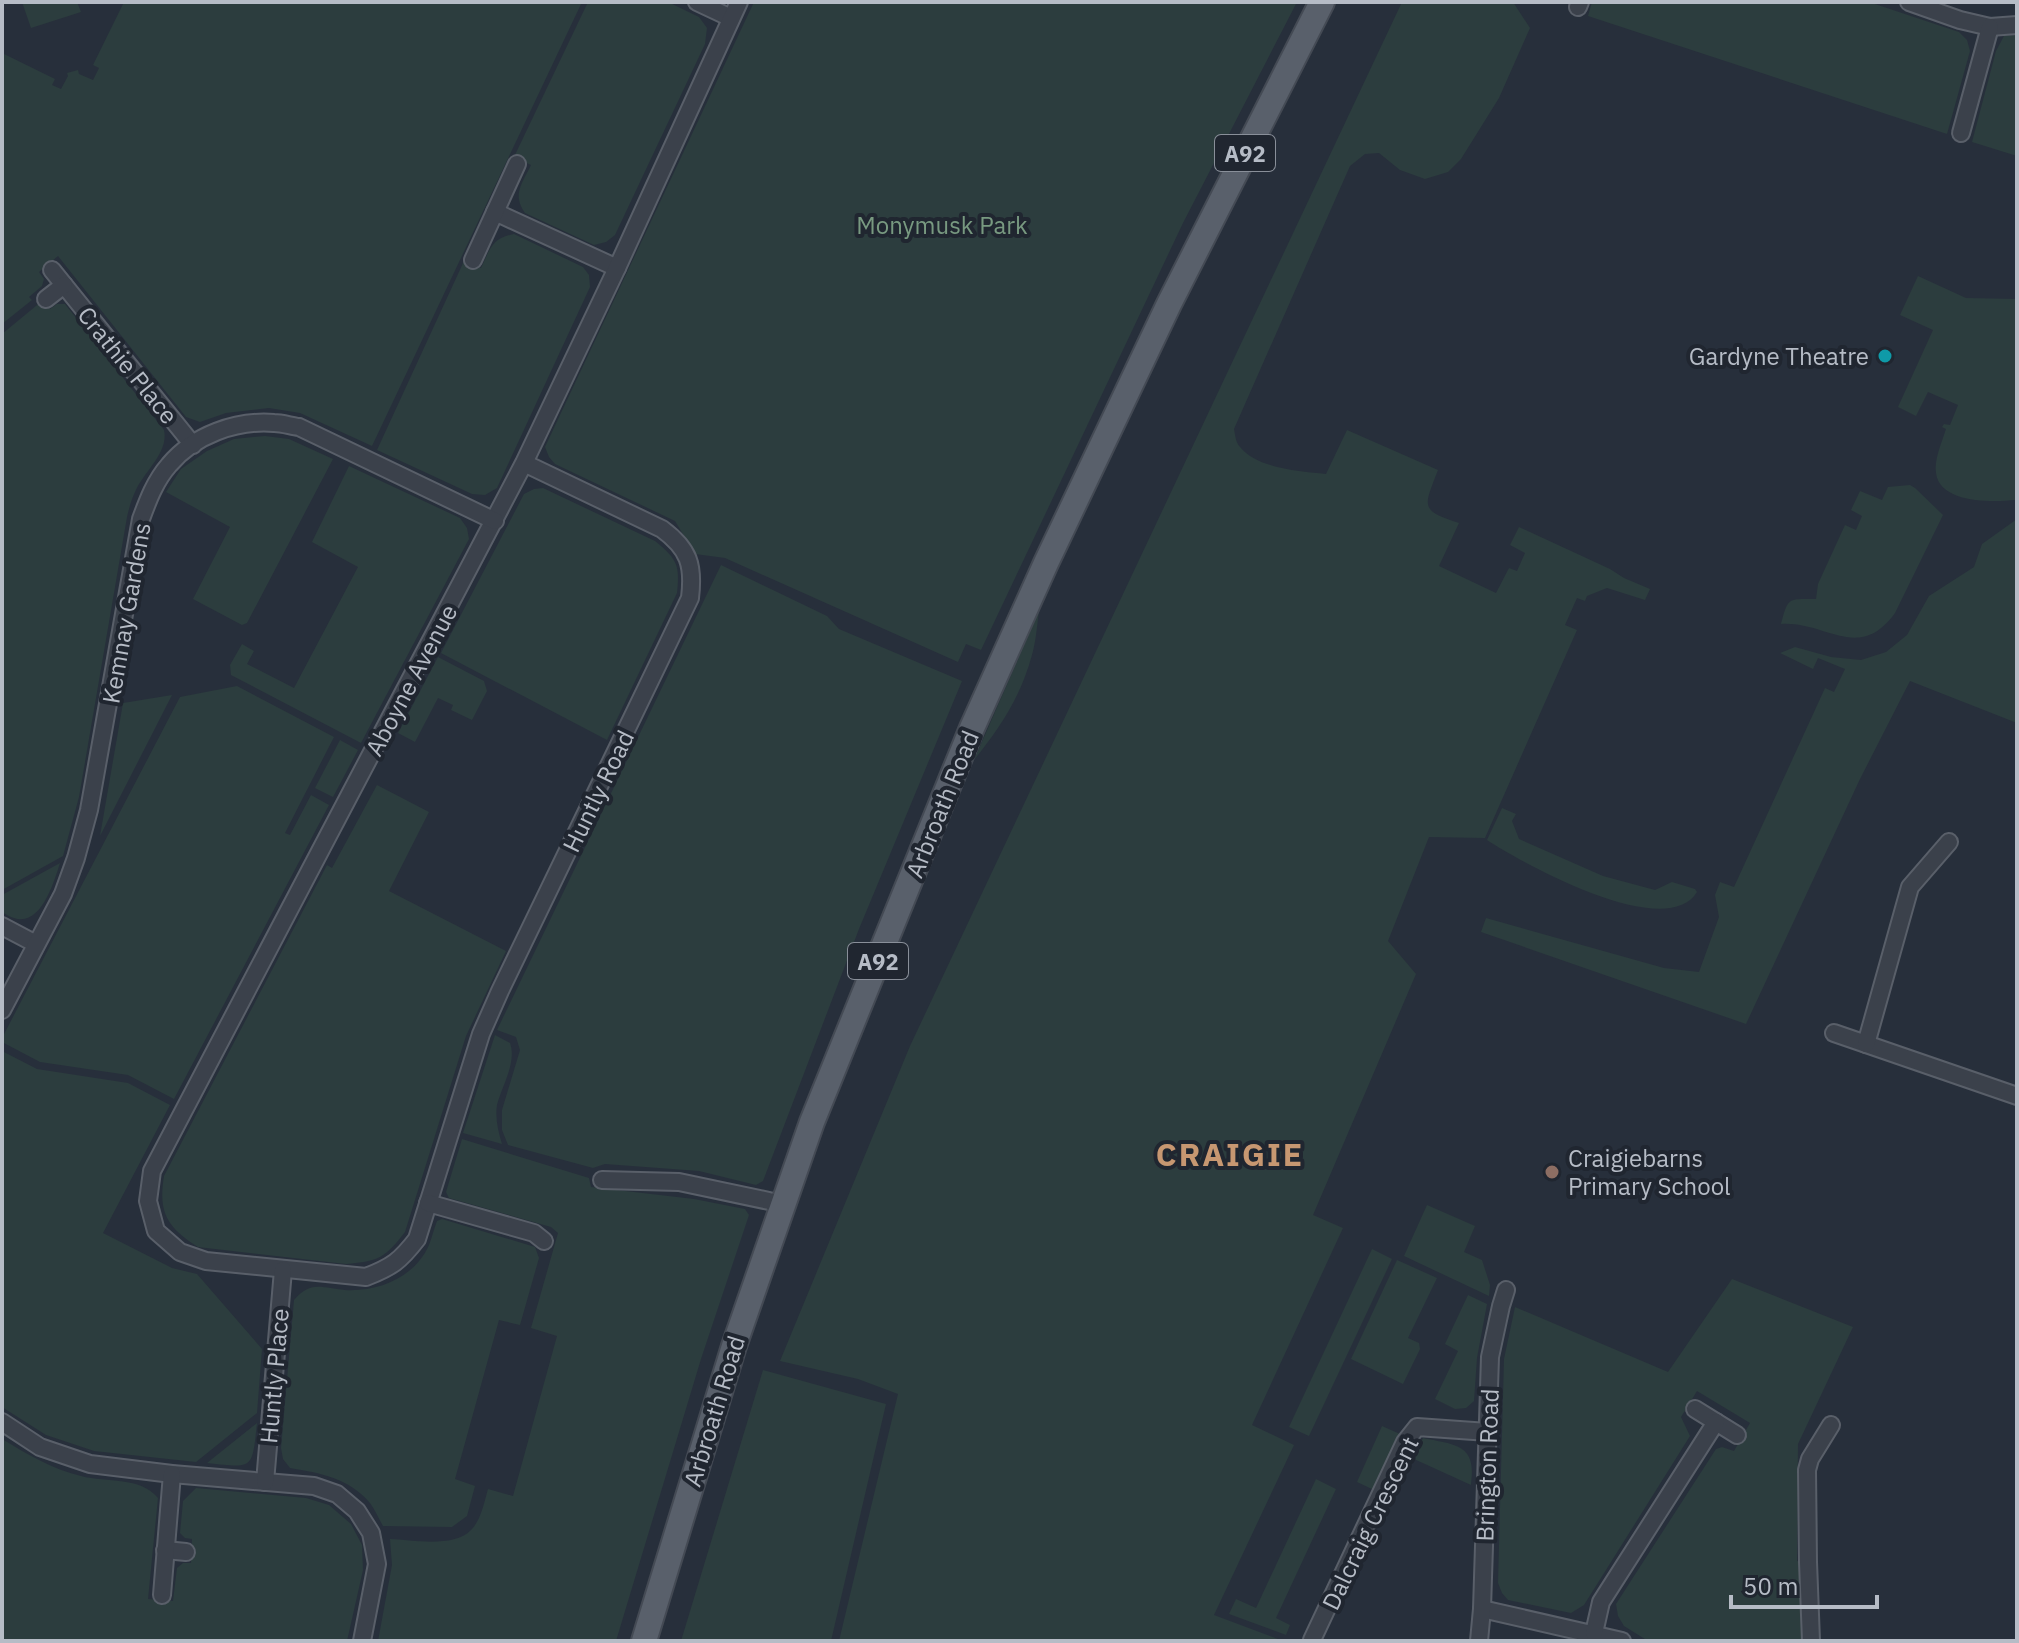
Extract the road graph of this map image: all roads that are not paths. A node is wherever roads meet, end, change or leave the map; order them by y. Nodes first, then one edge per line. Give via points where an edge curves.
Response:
1 (697, 2) edge
2 (739, 2) edge
3 (1322, 2) edge
4 (1909, 2) edge
5 (731, 18) junction
6 (2017, 25) edge
7 (1990, 27) junction
8 (1961, 133) dead end
9 (517, 164) dead end
10 (495, 212) junction
11 (473, 260) dead end
12 (617, 268) junction
13 (52, 270) dead end
14 (64, 285) junction
15 (46, 299) dead end
16 (193, 445) junction
17 (524, 463) junction
18 (495, 521) junction
19 (1949, 842) dead end
20 (2, 926) edge
21 (36, 944) junction
22 (2, 1010) edge
23 (1834, 1033) dead end
24 (1866, 1044) junction
25 (2017, 1096) edge
26 (602, 1180) dead end
27 (428, 1203) junction
28 (783, 1206) junction
29 (544, 1241) dead end
30 (283, 1270) junction
31 (1506, 1290) dead end
32 (1695, 1409) dead end
33 (2, 1422) edge
34 (1716, 1422) junction
35 (1831, 1425) dead end
36 (1488, 1432) junction
37 (1737, 1435) dead end
38 (172, 1474) junction
39 (265, 1482) junction
40 (165, 1550) junction
41 (186, 1552) dead end
42 (162, 1595) dead end
43 (1482, 1609) junction
44 (1594, 1633) junction
45 (1312, 1640) edge
46 (362, 1641) edge
47 (644, 1641) edge
48 (1479, 1641) edge
49 (1622, 1641) edge
50 (1811, 1641) edge

1 - 5 street
2 - 5 street, Aboyne Avenue
3 - 28 main road, Arbroath Road / A92 via 1169,304 1012,638 812,1122
4 - 7 street
5 - 12 street, Aboyne Avenue
6 - 7 street
7 - 8 street
9 - 10 street
10 - 11 street
10 - 12 street
12 - 17 street, Aboyne Avenue
13 - 14 street, Crathie Place
14 - 15 street, Crathie Place
14 - 16 street, Crathie Place
16 - 18 street, Kemnay Gardens via 220,429 275,422 299,427
16 - 21 street, Kemnay Gardens via 169,464 141,519 89,810 63,894
17 - 18 street, Aboyne Avenue
17 - 27 street, Huntly Road via 676,539 693,574 690,598 481,1034
18 - 30 street, Aboyne Avenue via 152,1171 148,1201 156,1231 180,1252 206,1261
19 - 24 street via 1910,887
20 - 21 street
21 - 22 street, Kemnay Gardens
23 - 24 street
24 - 25 street
26 - 28 street via 679,1182
27 - 29 street via 534,1233
27 - 30 street, Huntly Road via 417,1239 385,1270 366,1277
28 - 47 main road, Arbroath Road / A92 via 734,1346
30 - 39 street, Huntly Place
31 - 36 street, Brington Road via 1490,1357
32 - 34 street
33 - 38 street via 40,1447 90,1464
34 - 37 street
34 - 44 street via 1601,1602
35 - 50 street via 1807,1470
36 - 43 street, Brington Road
36 - 45 street, Dalcraig Crescent via 1417,1427 1405,1442
38 - 39 street
38 - 40 street
39 - 46 street via 314,1486 337,1494 371,1533 377,1564
40 - 41 street
40 - 42 street
43 - 44 street
43 - 48 street, Brington Road
44 - 49 street

